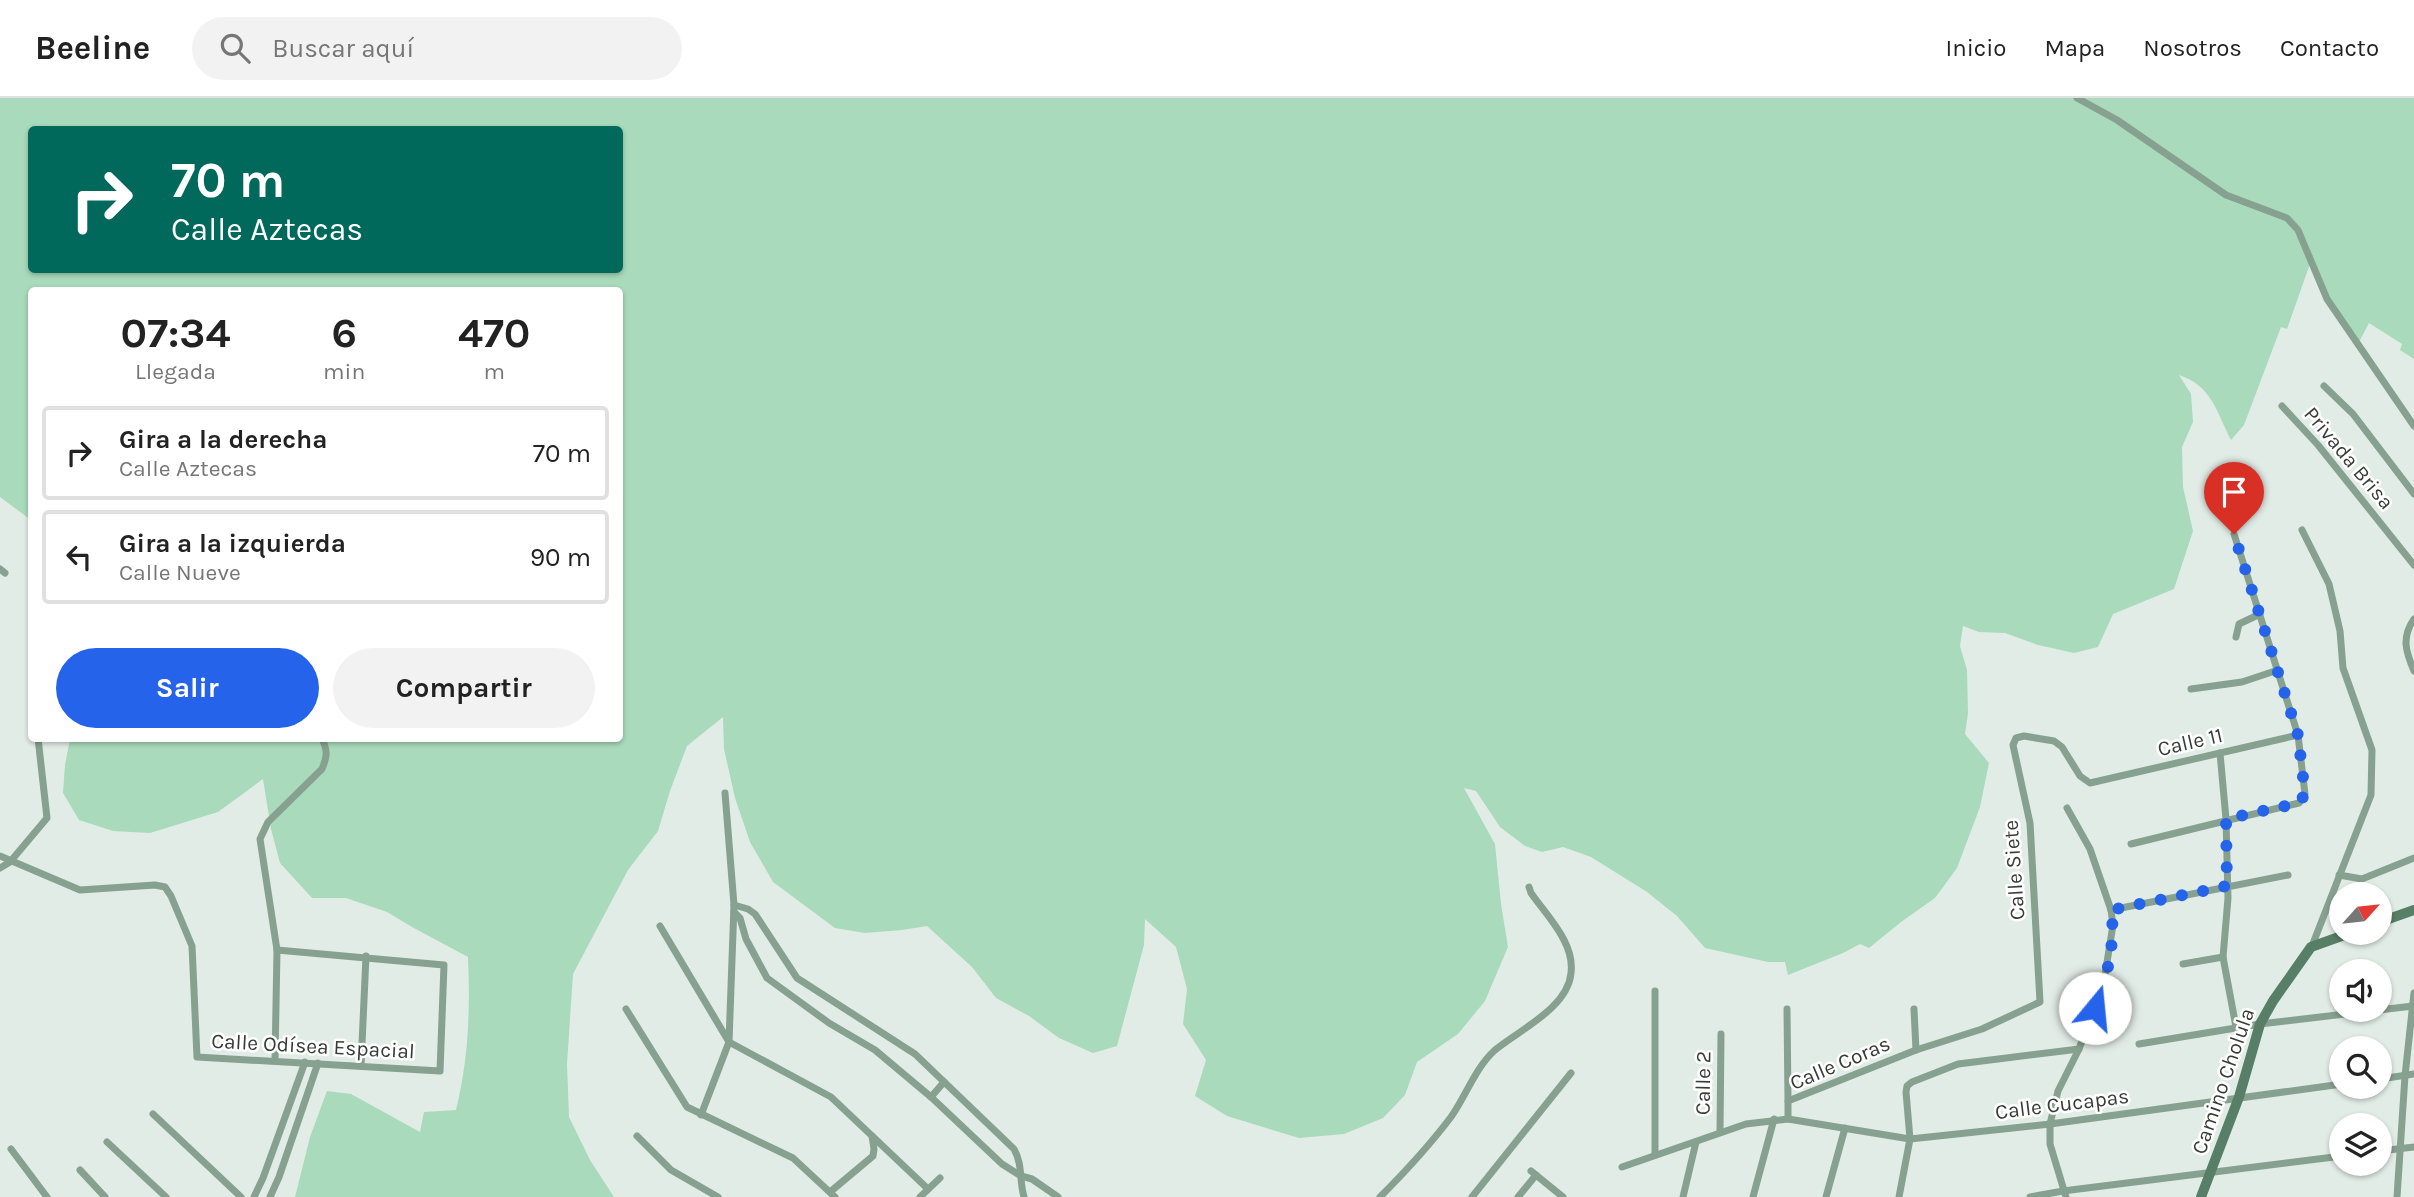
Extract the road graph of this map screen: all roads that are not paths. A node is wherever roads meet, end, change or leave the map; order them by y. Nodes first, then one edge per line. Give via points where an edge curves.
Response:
1 (2077, 98) edge
2 (2324, 386) dead end
3 (2282, 406) dead end
4 (2414, 426) edge
5 (2414, 494) edge
6 (2302, 530) dead end
7 (2234, 534) dead end
8 (2414, 565) edge
9 (2260, 614) junction
10 (2414, 619) edge
11 (2236, 637) dead end
12 (2278, 670) junction
13 (2414, 671) edge
14 (2191, 689) dead end
15 (2298, 735) junction
16 (38, 742) edge
17 (323, 742) edge
18 (2221, 753) junction
19 (2090, 783) joint
20 (725, 793) dead end
21 (2067, 808) dead end
22 (2226, 819) junction
23 (2132, 844) dead end
24 (0, 856) edge
25 (2414, 858) edge
26 (10, 862) junction
27 (0, 868) edge
28 (2288, 875) dead end
29 (2339, 875) junction
30 (2227, 886) junction
31 (1529, 887) dead end
32 (734, 908) junction
33 (2111, 910) junction
34 (2414, 910) edge
35 (2392, 918) edge
36 (660, 926) dead end
37 (2329, 941) edge
38 (2311, 947) junction
39 (277, 950) junction
40 (366, 956) junction
41 (2223, 957) junction
42 (2183, 964) dead end
43 (1655, 991) dead end
44 (2414, 993) edge
45 (2039, 1002) joint
46 (2413, 1006) edge
47 (626, 1009) dead end
48 (1787, 1009) dead end
49 (1914, 1009) dead end
50 (2260, 1024) junction
51 (2236, 1027) junction
52 (1721, 1034) dead end
53 (729, 1042) junction
54 (2139, 1044) dead end
55 (2078, 1049) junction
56 (1916, 1051) junction
57 (275, 1060) junction
58 (305, 1062) junction
59 (318, 1063) junction
60 (361, 1066) junction
61 (1571, 1073) dead end
62 (2410, 1075) edge
63 (2392, 1077) edge
64 (944, 1082) junction
65 (2329, 1086) edge
66 (931, 1097) junction
67 (2239, 1097) junction
68 (1788, 1101) junction
69 (153, 1114) dead end
70 (701, 1115) junction
71 (1774, 1119) junction
72 (1788, 1119) junction
73 (2050, 1124) junction
74 (1844, 1128) junction
75 (1720, 1132) junction
76 (870, 1133) junction
77 (637, 1136) dead end
78 (1910, 1139) junction
79 (107, 1142) dead end
80 (1696, 1142) junction
81 (2414, 1147) edge
82 (11, 1149) dead end
83 (2399, 1149) junction
84 (2392, 1150) edge
85 (1655, 1156) junction
86 (2329, 1158) edge
87 (1622, 1167) dead end
88 (80, 1170) dead end
89 (2211, 1173) junction
90 (1021, 1176) junction
91 (940, 1178) dead end
92 (928, 1189) junction
93 (833, 1194) edge
94 (2064, 1194) edge
95 (47, 1197) edge
96 (106, 1197) edge
97 (166, 1197) edge
98 (241, 1197) edge
99 (254, 1197) edge
100 (270, 1197) edge
101 (716, 1197) edge
102 (920, 1197) edge
103 (1024, 1197) edge
104 (1058, 1197) edge
105 (1380, 1197) edge
106 (1472, 1197) edge
107 (1518, 1197) edge
108 (1563, 1197) edge
109 (1684, 1197) edge
110 (1753, 1197) edge
111 (1826, 1197) edge
112 (1899, 1197) edge
113 (2030, 1197) edge
114 (2201, 1197) edge
115 (2397, 1197) edge

1 - 4 street via 2226,195 2287,218 2298,230 2327,299
2 - 5 street via 2353,414
3 - 8 street, Privada Brisa
6 - 29 street via 2329,584 2343,668 2372,750 2371,795
7 - 9 street
9 - 11 street via 2239,624
9 - 12 street
10 - 13 street via 2405,637
12 - 14 street via 2242,682
12 - 15 street
15 - 18 street, Calle 11
15 - 22 street via 2303,799
16 - 26 street via 47,818
17 - 39 street via 327,757 322,769 268,822 260,839
18 - 19 street, Calle 11
18 - 22 street
19 - 45 street, Calle Siete via 2054,741 2016,738 2013,745 2030,823
20 - 32 street
21 - 33 street via 2090,849
22 - 23 street
22 - 30 street
24 - 26 street, Calle Odísea Espacial
25 - 29 street via 2362,879
26 - 27 street
26 - 57 street, Calle Odísea Espacial via 80,890 165,887 192,946 197,1057
28 - 30 street
29 - 38 street
30 - 33 street
30 - 41 street
31 - 105 street via 1566,943 1572,960 1566,988 1543,1017 1489,1056 1451,1116
32 - 53 street
32 - 64 street via 755,914 797,978 915,1054
32 - 66 street via 767,978 876,1049
33 - 55 street via 2113,925 2103,987
34 - 35 street
36 - 53 street
37 - 38 street
38 - 50 street, Camino Cholula
39 - 40 street
39 - 57 street
40 - 60 street
40 - 60 street, Calle Odísea Espacial via 443,965 440,1071
41 - 42 street
41 - 51 street
43 - 85 street
44 - 46 street
45 - 56 street, Calle Coras via 1982,1029
46 - 50 street
46 - 62 street
47 - 70 street via 679,1098
48 - 68 street
49 - 56 street
50 - 51 street
50 - 67 street, Camino Cholula
51 - 54 street
52 - 75 street, Calle 2
53 - 70 street
53 - 76 street via 831,1097
55 - 73 street via 2058,1091
55 - 78 street via 1958,1064 1912,1082 1907,1086
56 - 68 street, Calle Coras
57 - 58 street, Calle Odísea Espacial
58 - 59 street, Calle Odísea Espacial
58 - 99 street
59 - 60 street, Calle Odísea Espacial
59 - 100 street
61 - 106 street
62 - 63 street
62 - 83 street
64 - 66 street
64 - 90 street via 1014,1149
65 - 67 street, Calle Cucapas
66 - 90 street via 1002,1164
67 - 73 street, Calle Cucapas
67 - 89 street, Camino Cholula
68 - 72 street, Calle Coras
69 - 98 street
70 - 93 street via 793,1158
71 - 72 street, Calle Coras
71 - 75 street, Calle Coras
71 - 110 street
72 - 74 street, Calle Cucapas
73 - 78 street, Calle Cucapas
73 - 94 street via 2050,1144
74 - 78 street, Calle Cucapas
74 - 111 street
75 - 80 street, Calle Coras
76 - 92 street
76 - 93 street via 873,1156
77 - 101 street via 671,1170
78 - 112 street
79 - 97 street
80 - 85 street, Calle Coras
80 - 109 street
81 - 83 street
82 - 95 street
83 - 84 street
83 - 115 street
85 - 87 street, Calle Coras
86 - 89 street
88 - 96 street
89 - 94 street
89 - 114 street, Camino Cholula
90 - 103 street
90 - 104 street
91 - 92 street
92 - 102 street
94 - 113 street
107 - 108 street via 1533,1173

